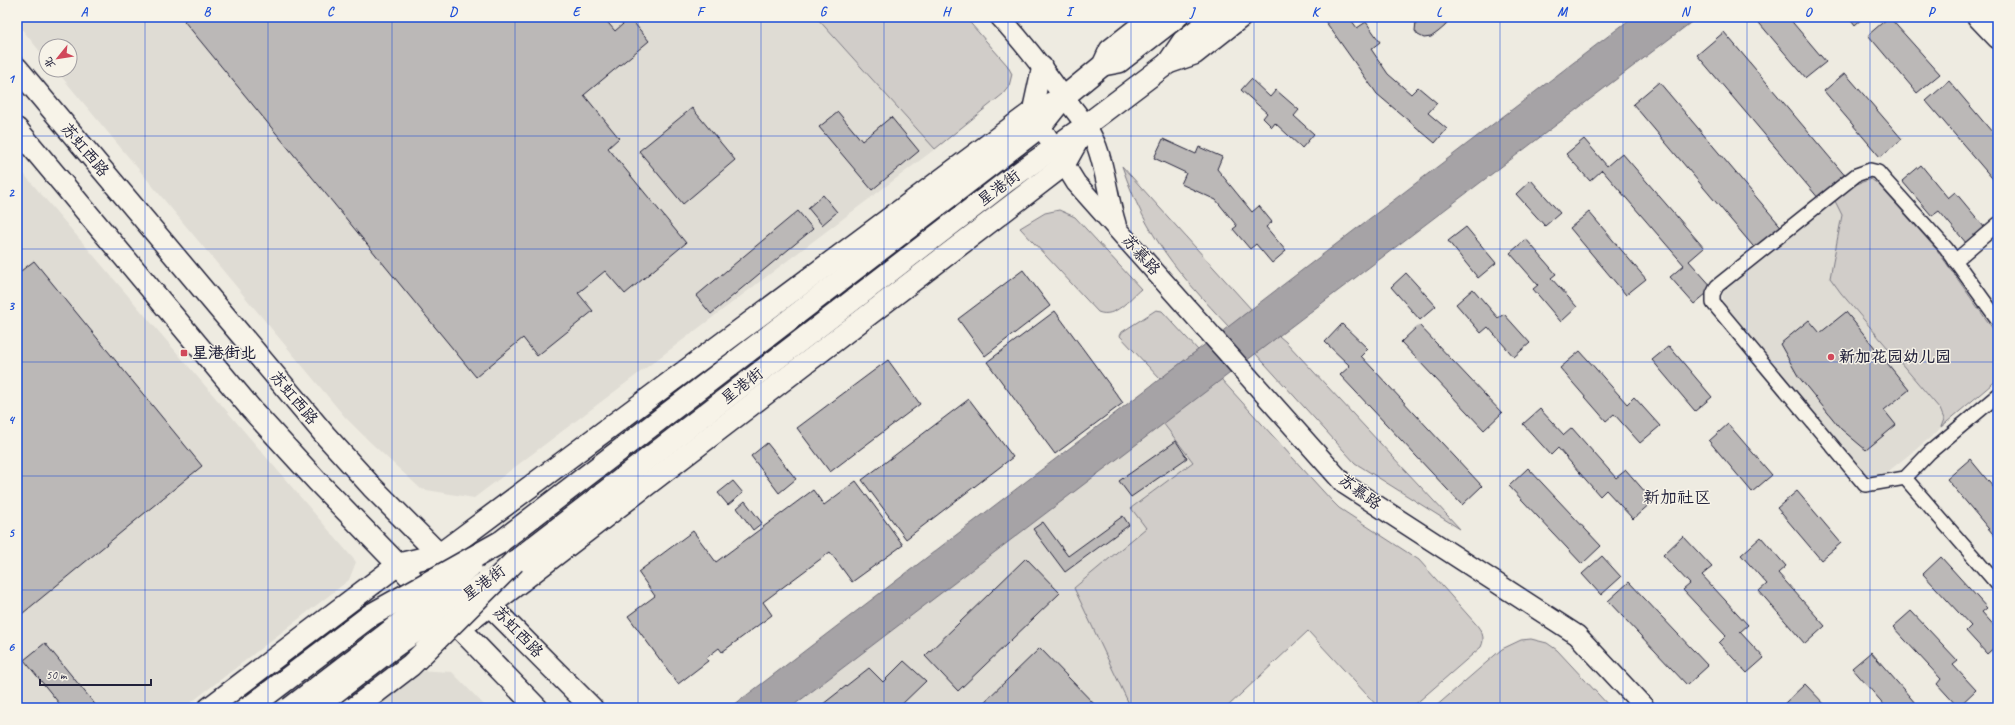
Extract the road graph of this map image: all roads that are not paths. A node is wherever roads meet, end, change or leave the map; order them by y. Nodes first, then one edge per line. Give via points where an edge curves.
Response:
1 (1000, 17) edge
2 (1152, 17) edge
3 (1178, 17) edge
4 (1214, 17) edge
5 (1241, 17) edge
6 (1978, 17) edge
7 (1998, 38) edge
8 (1168, 63) junction
9 (1103, 65) junction
10 (1042, 66) junction
11 (17, 68) edge
12 (1064, 97) junction
13 (1036, 120) junction
14 (1086, 125) junction
15 (17, 129) edge
16 (1058, 157) junction
17 (1998, 224) edge
18 (1118, 229) junction
19 (1955, 261) junction
20 (1998, 320) edge
21 (1998, 395) edge
22 (1905, 478) junction
23 (499, 543) junction
24 (440, 554) junction
25 (514, 562) junction
26 (399, 564) junction
27 (1998, 585) edge
28 (491, 604) junction
29 (459, 629) junction
30 (209, 708) edge
31 (249, 708) edge
32 (290, 708) edge
33 (315, 708) edge
34 (355, 708) edge
35 (537, 708) edge
36 (592, 708) edge
37 (1644, 708) edge

1 - 10 main road, 苏慕路
2 - 9 main road via 1110,50
3 - 9 main road via 1119,62
4 - 8 main road via 1183,41
5 - 8 main road via 1194,54
6 - 7 main road
8 - 14 main road
9 - 12 main road
10 - 12 main road, 苏慕路
10 - 13 main road
11 - 24 main road, 苏虹西路 via 325,435
12 - 13 main road
12 - 14 main road, 苏慕路
13 - 16 main road, 苏慕路
13 - 23 main road, 星港街 via 861,264
13 - 24 main road
14 - 16 main road
14 - 18 main road, 苏慕路 via 1097,146
15 - 26 main road via 252,410 317,481
16 - 18 main road, 苏慕路 via 1076,183
16 - 25 main road, 星港街 via 874,283
16 - 28 main road
17 - 19 street
18 - 37 main road, 苏慕路 via 1344,484 1577,635
19 - 20 street
19 - 22 street via 1878,172 1870,170 1856,175 1717,286 1713,294 1713,302 1865,485
21 - 22 street via 1930,452
22 - 27 street
23 - 31 highway, bridge via 372,615
23 - 32 main road, 星港街, bridge via 386,635
24 - 26 main road
24 - 28 main road, 苏虹西路
25 - 33 main road, 星港街, bridge via 394,647
25 - 34 highway, bridge via 411,665
26 - 29 main road
26 - 30 main road
28 - 29 main road
28 - 36 main road, 苏虹西路
29 - 35 main road

